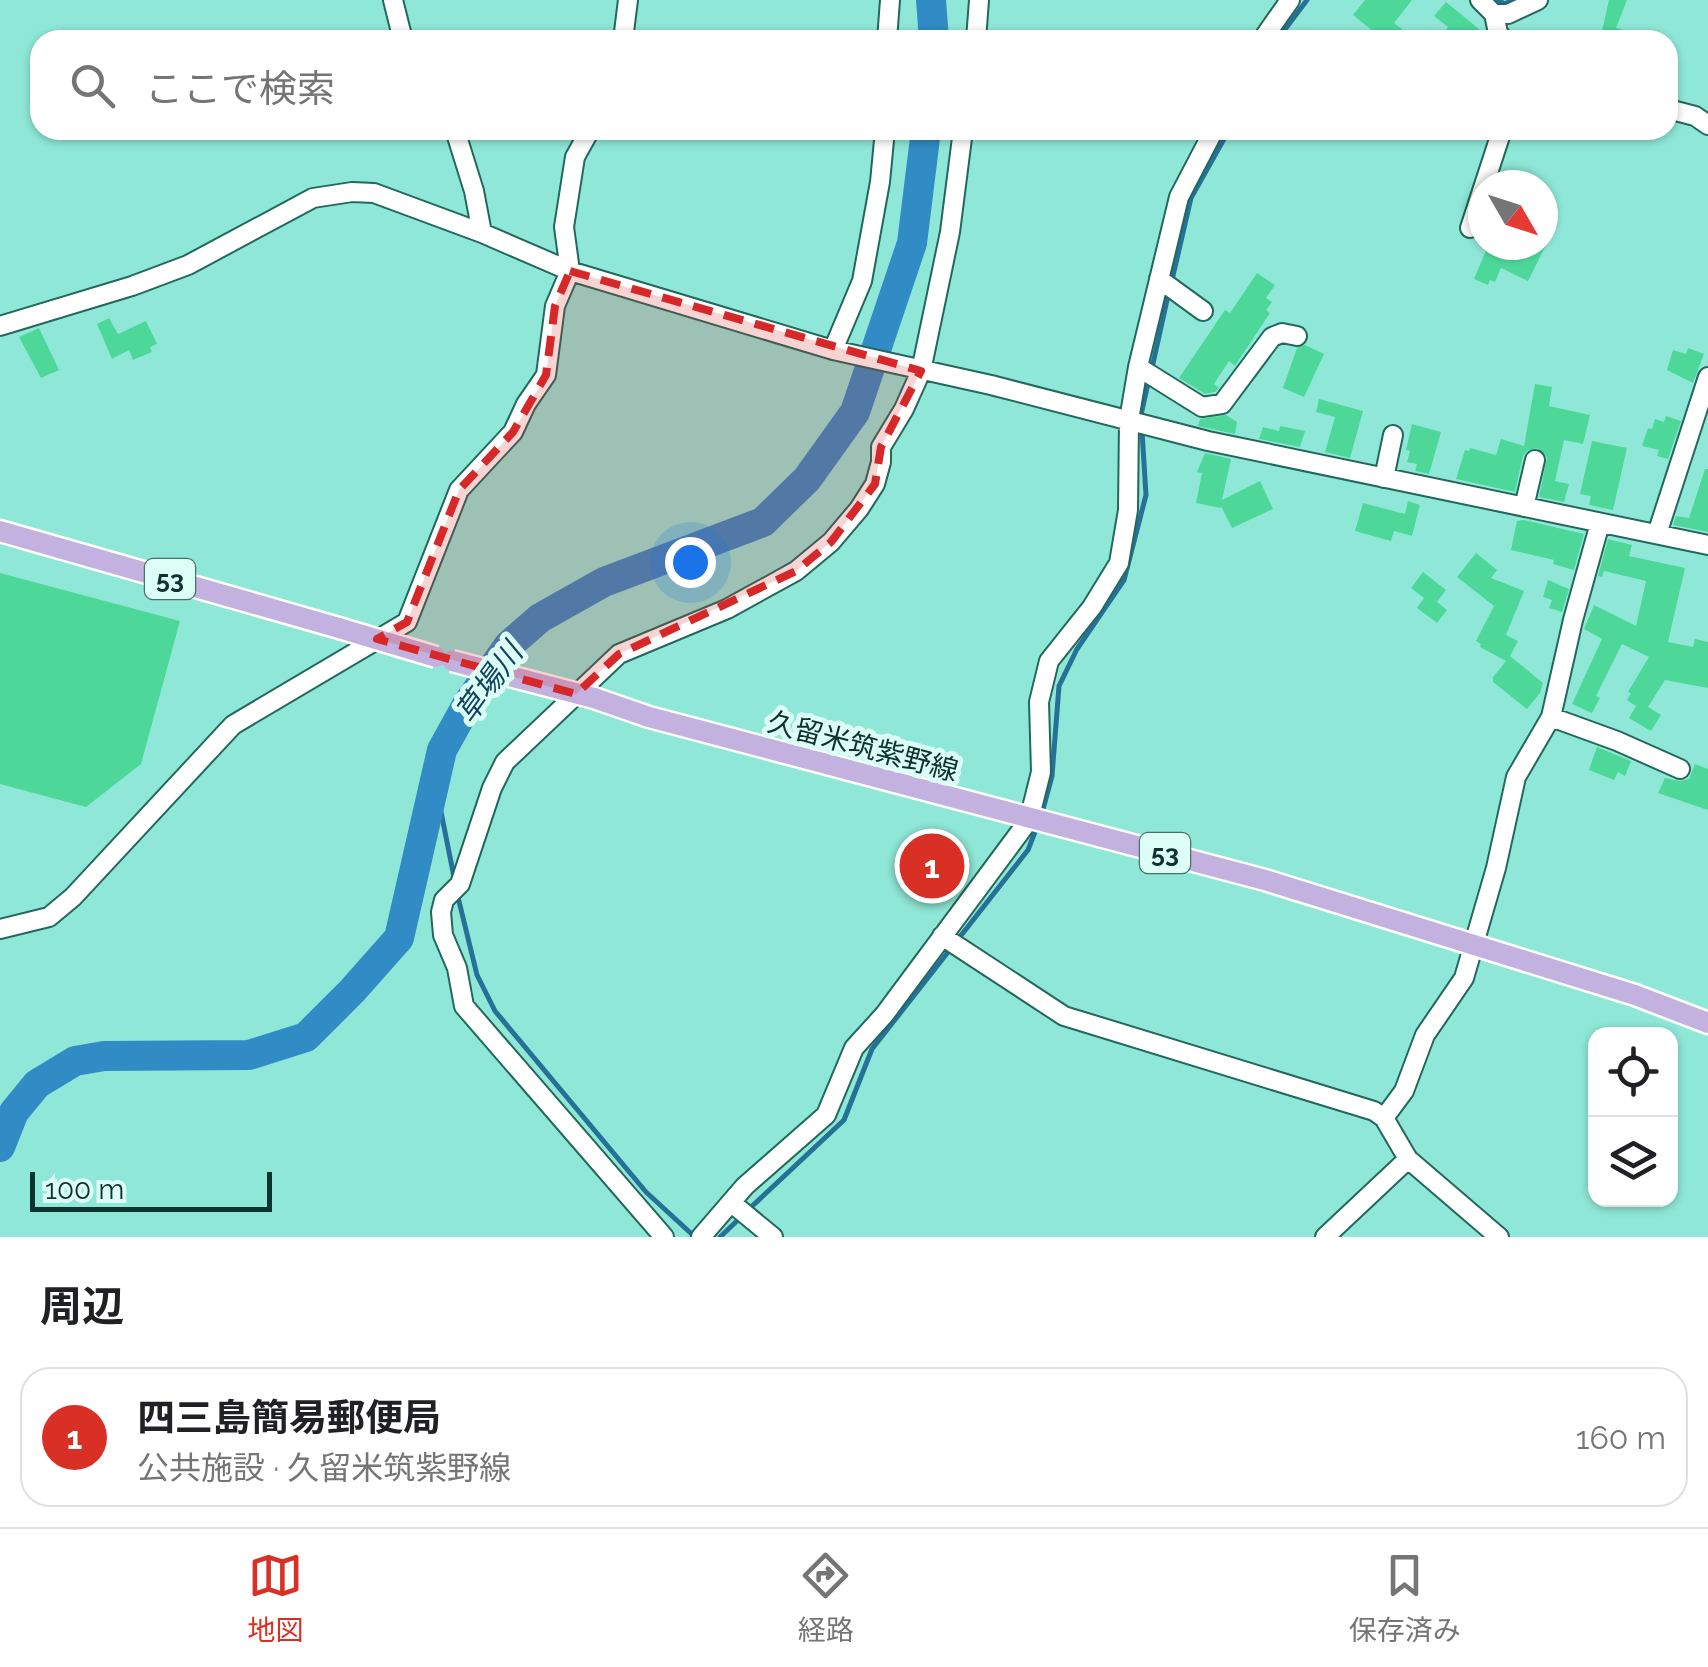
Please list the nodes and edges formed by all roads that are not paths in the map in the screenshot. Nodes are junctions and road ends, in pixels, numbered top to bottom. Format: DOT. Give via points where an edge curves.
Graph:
graph roads {
  1 [pos="393,0"];
  2 [pos="628,0"];
  3 [pos="890,0"];
  4 [pos="979,0"];
  5 [pos="1290,0"];
  6 [pos="1538,0"];
  7 [pos="1487,7"];
  8 [pos="400,30"];
  9 [pos="624,30"];
  10 [pos="888,30"];
  11 [pos="977,30"];
  12 [pos="1269,30"];
  13 [pos="1678,111"];
  14 [pos="1708,125"];
  15 [pos="457,140"];
  16 [pos="584,140"];
  17 [pos="884,140"];
  18 [pos="963,140"];
  19 [pos="1209,140"];
  20 [pos="1499,140"];
  21 [pos="1489,170"];
  22 [pos="482,232"];
  23 [pos="570,271"];
  24 [pos="1159,280"];
  25 [pos="1203,312"];
  26 [pos="0,326"];
  27 [pos="1297,336"];
  28 [pos="836,351"];
  29 [pos="1138,367"];
  30 [pos="917,370"];
  31 [pos="1708,377"];
  32 [pos="1129,420"];
  33 [pos="1393,435"];
  34 [pos="1535,460"];
  35 [pos="1384,478"];
  36 [pos="1524,507"];
  37 [pos="1600,523"];
  38 [pos="0,531"];
  39 [pos="1657,534"];
  40 [pos="1708,545"];
  41 [pos="1551,718"];
  42 [pos="1680,770"];
  43 [pos="1028,820"];
  44 [pos="0,929"];
  45 [pos="942,936"];
  46 [pos="1474,946"];
  47 [pos="1708,1023"];
  48 [pos="1384,1118"];
  49 [pos="1408,1159"];
  50 [pos="733,1204"];
  51 [pos="664,1237"];
  52 [pos="701,1237"];
  53 [pos="773,1237"];
  54 [pos="1325,1237"];
  55 [pos="1499,1237"];
  1 -- 8 [label="street"];
  2 -- 9 [label="street"];
  3 -- 10 [label="street"];
  4 -- 11 [label="street"];
  5 -- 12 [label="street"];
  6 -- 7 [label="street" via="1508,14"];
  13 -- 14 [label="street"];
  15 -- 22 [label="street"];
  16 -- 23 [label="street" via="575,157 564,227"];
  17 -- 28 [label="street" via="862,281"];
  18 -- 30 [label="street" via="950,232"];
  19 -- 24 [label="street" via="1179,197"];
  20 -- 21 [label="street"];
  22 -- 23 [label="street"];
  22 -- 26 [label="street" via="374,194 313,198 188,265"];
  23 -- 28 [label="street"];
  23 -- 44 [label="street" via="554,306 546,375 513,432 459,490 408,622 233,725 73,897 49,918"];
  24 -- 25 [label="street"];
  24 -- 29 [label="street"];
  27 -- 29 [label="street" via="1272,337 1214,408"];
  28 -- 30 [label="street"];
  29 -- 32 [label="street"];
  30 -- 32 [label="street"];
  30 -- 51 [label="street" via="904,409 880,447 875,484 830,542 752,597 619,654 587,683 504,762 460,884 444,900 443,936 458,968 464,1006"];
  31 -- 39 [label="street"];
  32 -- 35 [label="street"];
  32 -- 43 [label="street" via="1128,510 1119,563 1049,661 1040,702 1041,772"];
  33 -- 35 [label="street"];
  34 -- 36 [label="street"];
  35 -- 36 [label="street"];
  36 -- 37 [label="street"];
  37 -- 39 [label="street"];
  37 -- 41 [label="street"];
  38 -- 43 [label="main road, 久留米筑紫野線 / 53, bridge"];
  39 -- 40 [label="street"];
  41 -- 42 [label="street"];
  41 -- 46 [label="street" via="1516,777"];
  43 -- 45 [label="street"];
  43 -- 46 [label="main road, 久留米筑紫野線 / 53" via="1264,880"];
  45 -- 48 [label="street" via="1064,1016"];
  45 -- 50 [label="street" via="854,1048 826,1115"];
  46 -- 47 [label="main road, 久留米筑紫野線 / 53"];
  46 -- 48 [label="street" via="1464,978 1425,1036 1404,1092"];
  48 -- 49 [label="street"];
  49 -- 54 [label="street"];
  49 -- 55 [label="street"];
  50 -- 52 [label="street"];
  50 -- 53 [label="street"];
}
